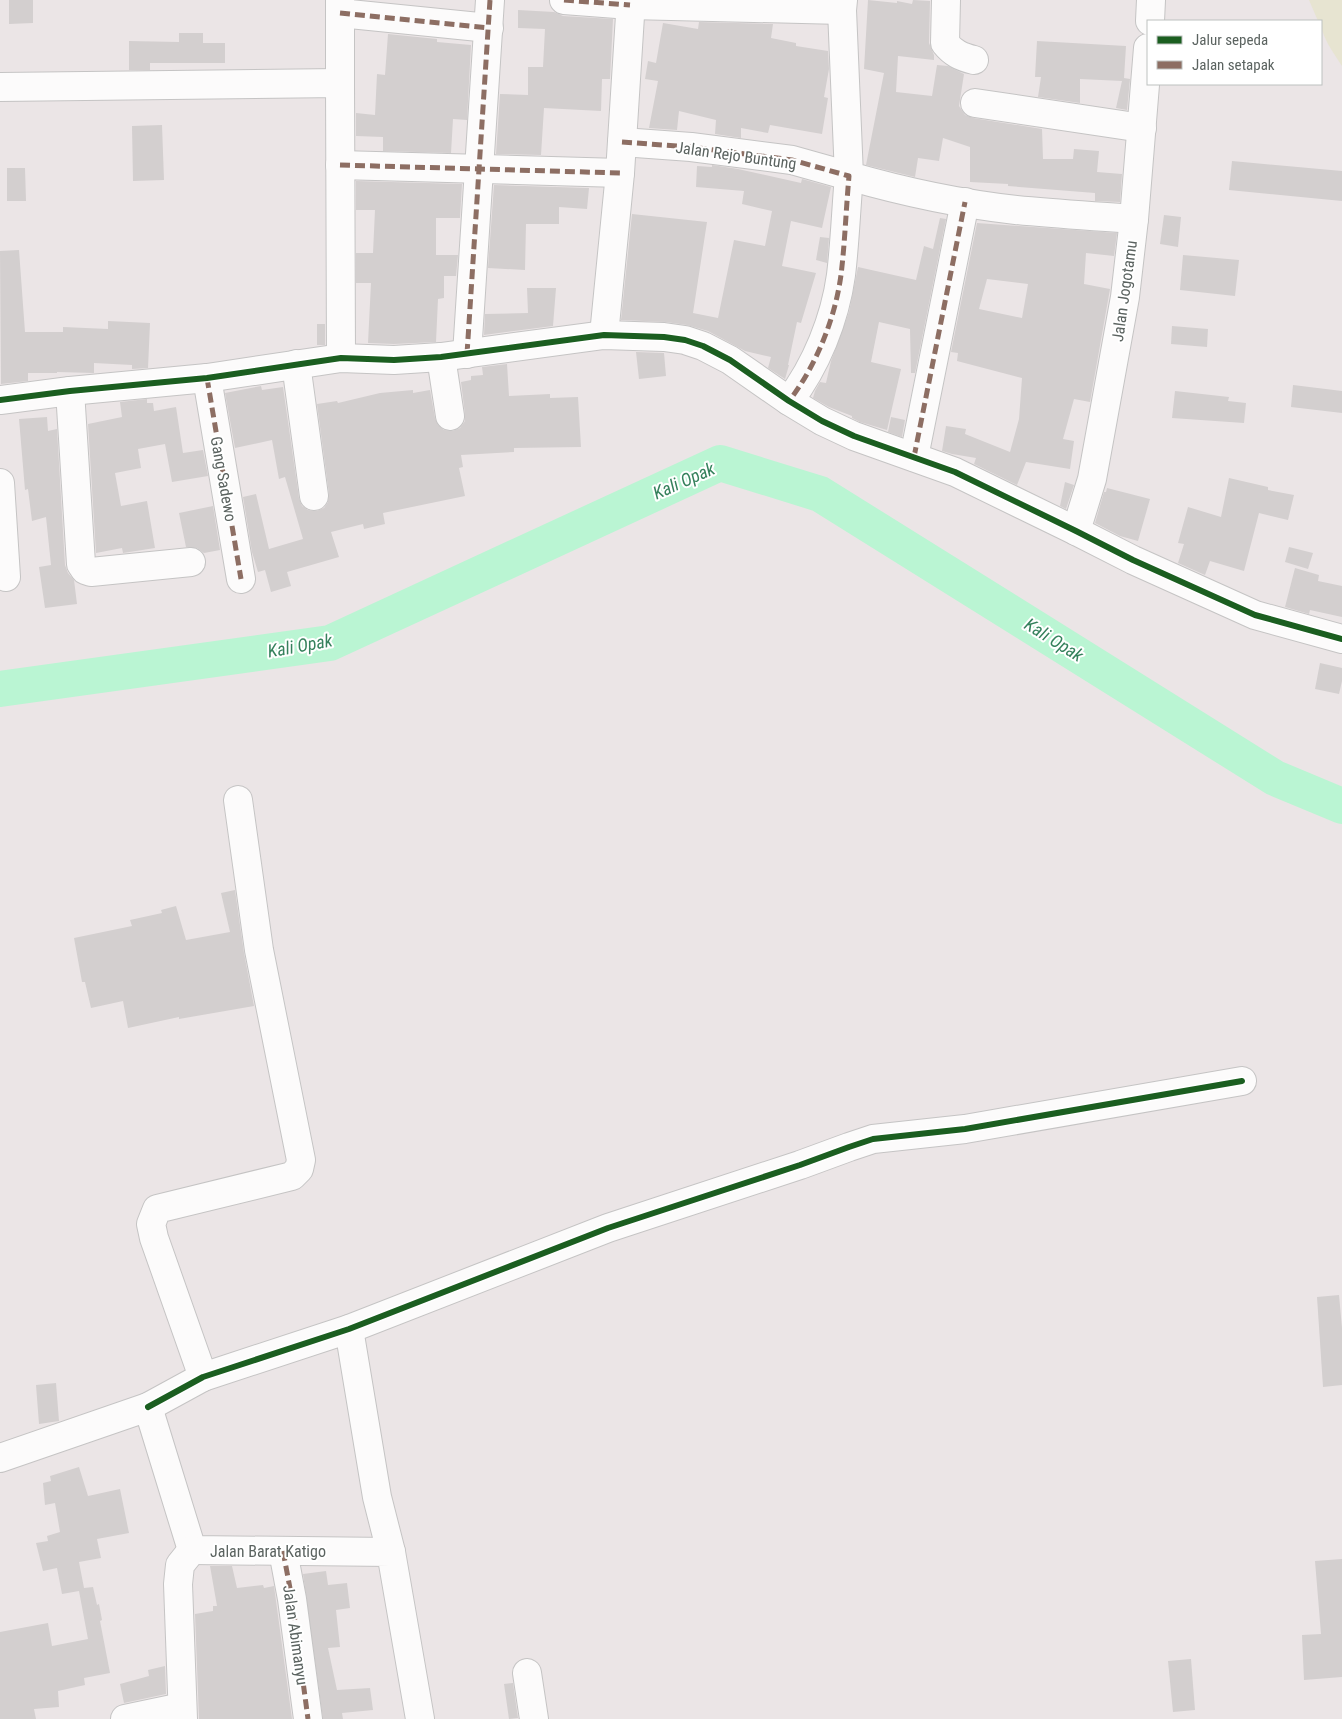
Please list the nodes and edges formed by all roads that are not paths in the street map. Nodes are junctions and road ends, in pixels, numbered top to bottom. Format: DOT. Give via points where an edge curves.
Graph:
graph roads {
  1 [pos="490,0"];
  2 [pos="564,0"];
  3 [pos="946,0"];
  4 [pos="1152,0"];
  5 [pos="631,2"];
  6 [pos="842,5"];
  7 [pos="340,6"];
  8 [pos="1150,20"];
  9 [pos="489,28"];
  10 [pos="974,60"];
  11 [pos="1147,61"];
  12 [pos="340,83"];
  13 [pos="0,87"];
  14 [pos="976,103"];
  15 [pos="1142,128"];
  16 [pos="622,142"];
  17 [pos="340,165"];
  18 [pos="480,168"];
  19 [pos="620,173"];
  20 [pos="849,176"];
  21 [pos="965,202"];
  22 [pos="1134,219"];
  23 [pos="604,335"];
  24 [pos="454,356"];
  25 [pos="341,358"];
  26 [pos="296,364"];
  27 [pos="207,378"];
  28 [pos="70,391"];
  29 [pos="0,400"];
  30 [pos="789,401"];
  31 [pos="450,416"];
  32 [pos="914,457"];
  33 [pos="0,483"];
  34 [pos="314,496"];
  35 [pos="1076,531"];
  36 [pos="191,562"];
  37 [pos="6,577"];
  38 [pos="241,580"];
  39 [pos="1342,639"];
  40 [pos="238,800"];
  41 [pos="1242,1081"];
  42 [pos="349,1329"];
  43 [pos="203,1377"];
  44 [pos="148,1407"];
  45 [pos="0,1458"];
  46 [pos="192,1550"];
  47 [pos="283,1550"];
  48 [pos="391,1552"];
  49 [pos="527,1673"];
  50 [pos="182,1713"];
  51 [pos="125,1719"];
  52 [pos="308,1719"];
  53 [pos="420,1719"];
  54 [pos="534,1719"];
  1 -- 9 [label="street"];
  2 -- 5 [label="street"];
  3 -- 10 [label="street" via="945,43 964,58"];
  4 -- 8 [label="street"];
  5 -- 6 [label="street"];
  5 -- 16 [label="street"];
  6 -- 20 [label="street"];
  7 -- 9 [label="street"];
  7 -- 12 [label="street"];
  9 -- 18 [label="street"];
  11 -- 15 [label="street, Jalan Jogotamu"];
  12 -- 13 [label="street"];
  12 -- 17 [label="street"];
  14 -- 15 [label="street"];
  15 -- 22 [label="street, Jalan Jogotamu"];
  16 -- 19 [label="street"];
  16 -- 20 [label="street, Jalan Rejo Buntung" via="792,160"];
  17 -- 18 [label="street"];
  17 -- 25 [label="street"];
  18 -- 19 [label="street"];
  18 -- 24 [label="street"];
  19 -- 23 [label="street"];
  20 -- 21 [label="street, Jalan Rejo Buntung"];
  20 -- 30 [label="street" via="836,299 812,364"];
  21 -- 22 [label="street, Jalan Rejo Buntung" via="1016,210"];
  21 -- 32 [label="street"];
  22 -- 35 [label="street, Jalan Jogotamu" via="1125,297 1104,421 1092,479"];
  23 -- 24 [label="street"];
  23 -- 30 [label="street" via="664,337 703,346 754,375"];
  24 -- 25 [label="street" via="394,360"];
  24 -- 31 [label="street"];
  25 -- 26 [label="street"];
  26 -- 27 [label="street"];
  26 -- 34 [label="street"];
  27 -- 28 [label="street"];
  27 -- 38 [label="street, Gang Sadewo"];
  28 -- 29 [label="street"];
  28 -- 36 [label="street" via="81,564 91,572"];
  30 -- 32 [label="street" via="854,436"];
  32 -- 35 [label="street" via="955,472"];
  33 -- 37 [label="street"];
  35 -- 39 [label="street" via="1255,615"];
  40 -- 43 [label="street" via="259,950 301,1160 292,1176 156,1208 151,1224 154,1238"];
  41 -- 42 [label="street" via="965,1129 874,1140 608,1228"];
  42 -- 43 [label="street"];
  42 -- 48 [label="street" via="377,1497"];
  43 -- 44 [label="street"];
  44 -- 45 [label="street"];
  44 -- 46 [label="street, Jalan Barat Katigo"];
  46 -- 47 [label="street, Jalan Barat Katigo"];
  46 -- 50 [label="street" via="180,1565 178,1584"];
  47 -- 48 [label="street, Jalan Barat Katigo"];
  47 -- 52 [label="street, Jalan Abimanyu"];
  48 -- 53 [label="street"];
  49 -- 54 [label="street"];
  50 -- 51 [label="street"];
}
